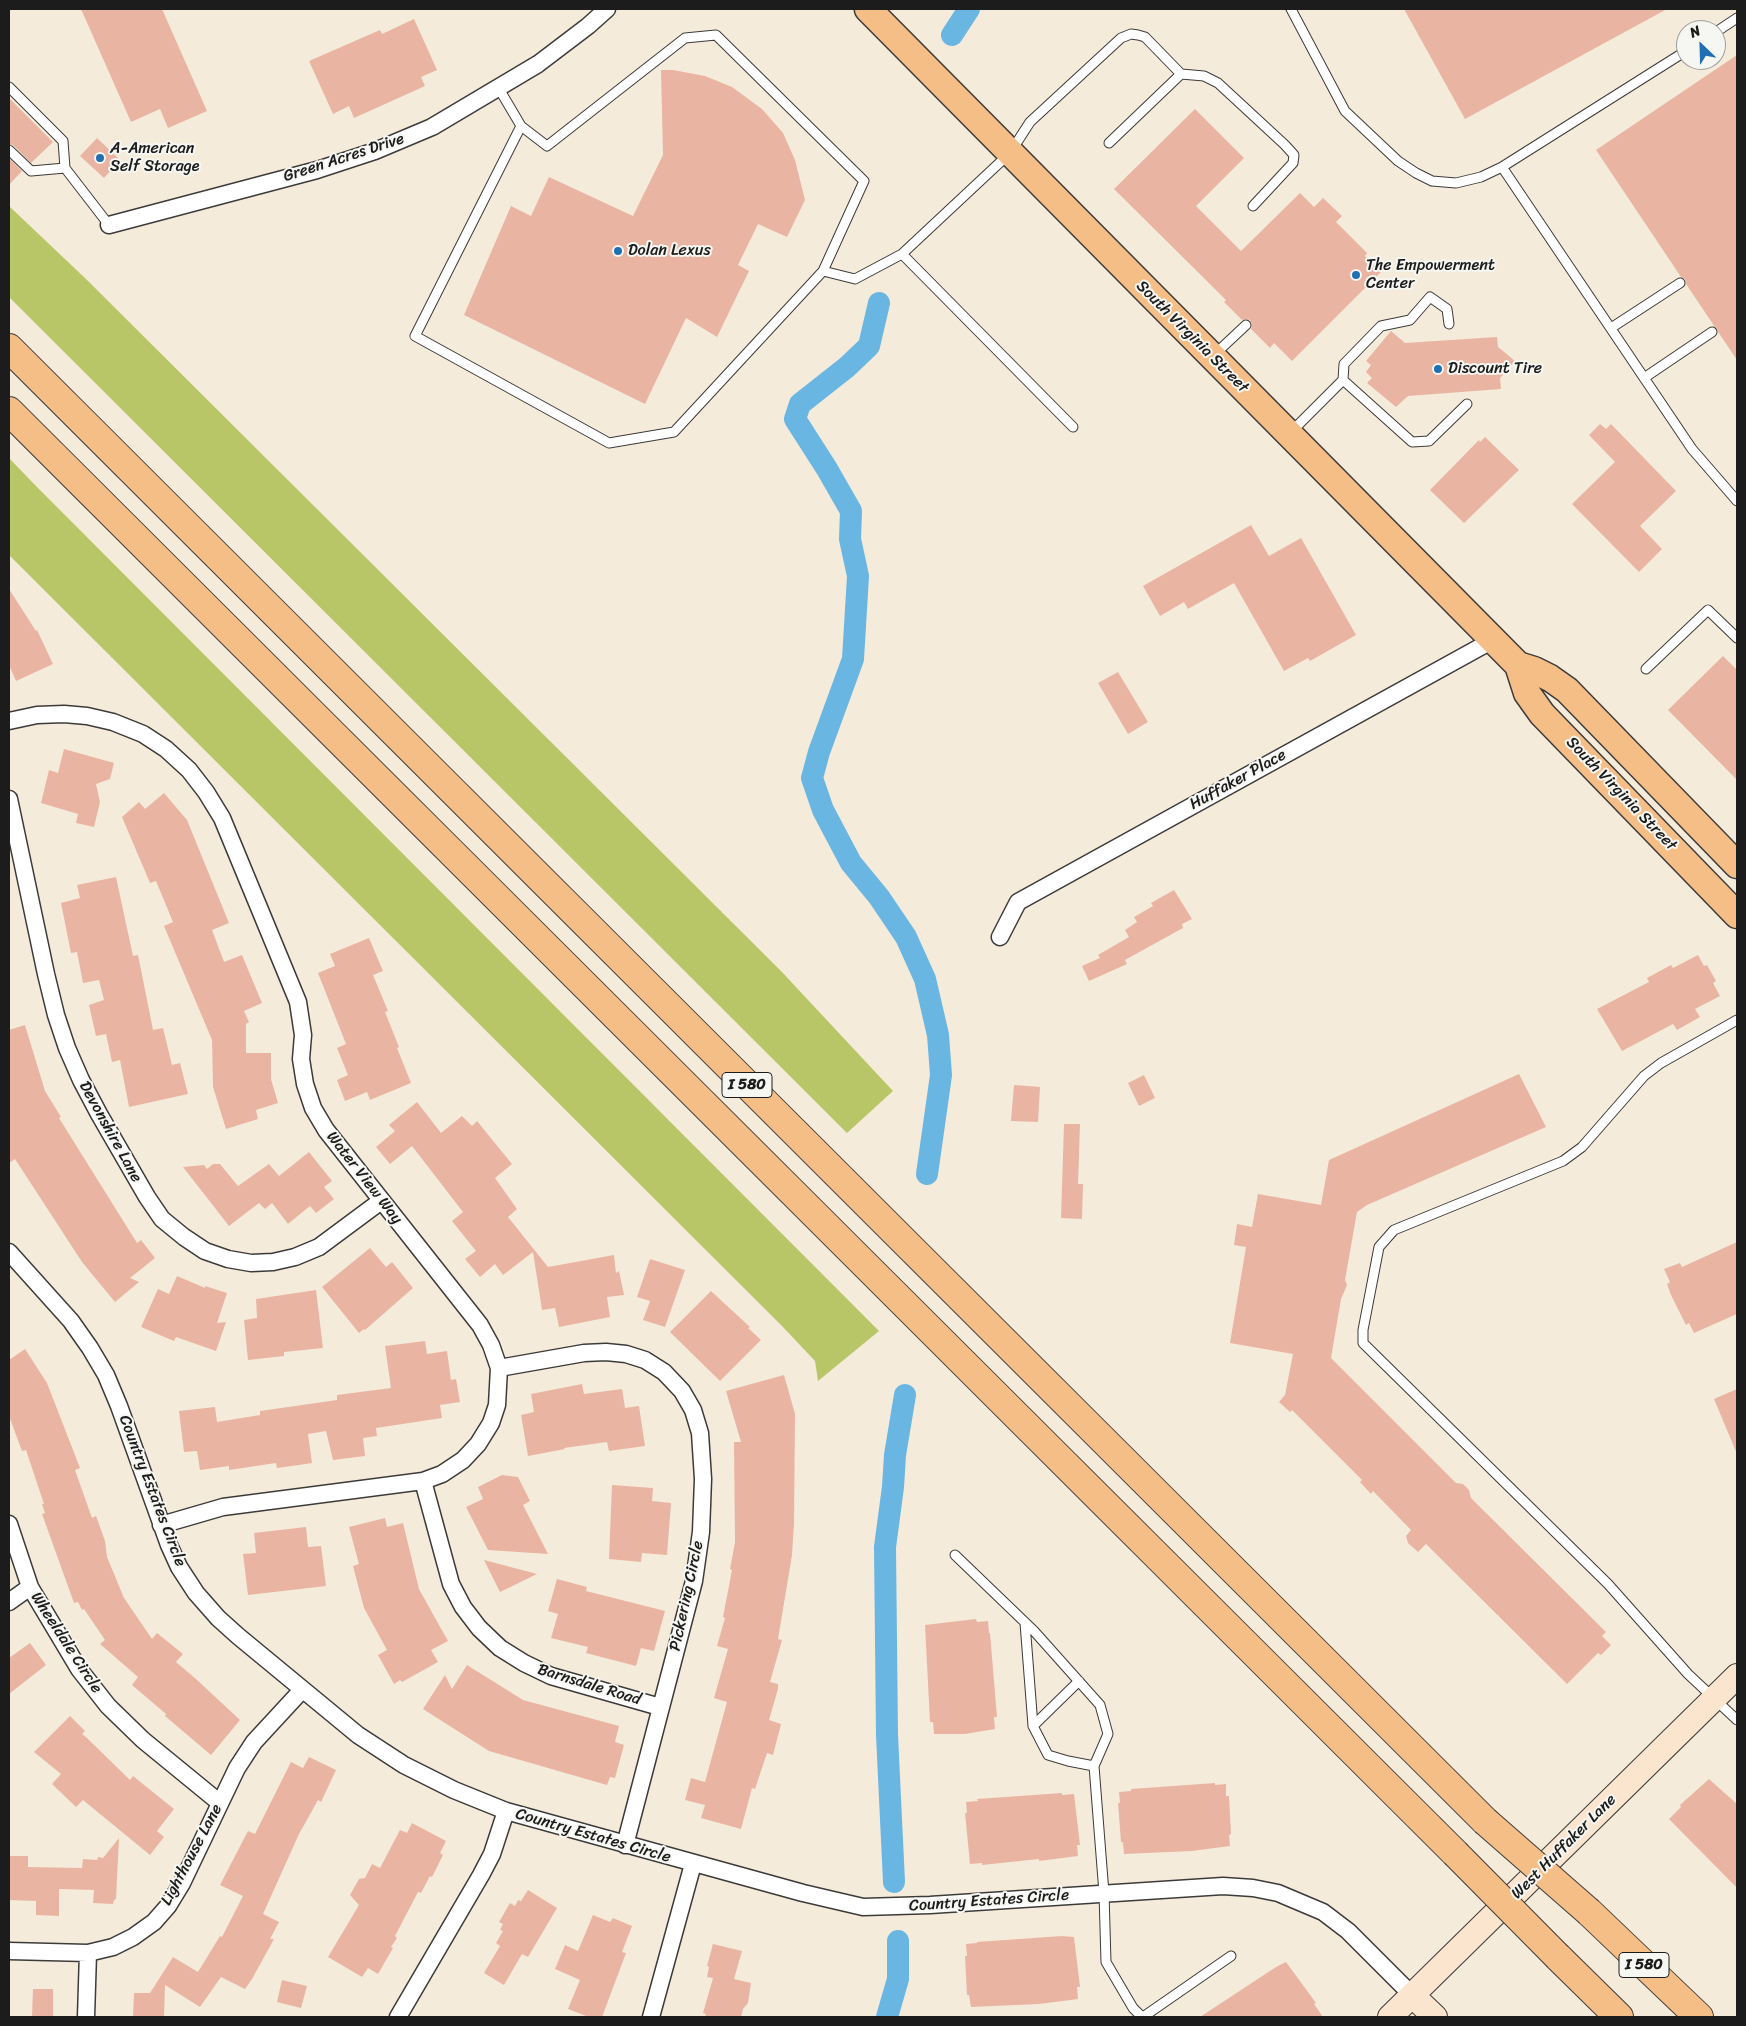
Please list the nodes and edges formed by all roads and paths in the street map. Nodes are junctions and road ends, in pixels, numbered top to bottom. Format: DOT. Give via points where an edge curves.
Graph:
graph roads {
  1 [pos="606,9"];
  2 [pos="868,9"];
  3 [pos="1291,9"];
  4 [pos="1737,18"];
  5 [pos="1726,25"];
  6 [pos="1676,57"];
  7 [pos="1181,74"];
  8 [pos="9,87"];
  9 [pos="498,87"];
  10 [pos="520,126"];
  11 [pos="1109,143"];
  12 [pos="9,150"];
  13 [pos="1010,153"];
  14 [pos="66,168"];
  15 [pos="1502,168"];
  16 [pos="1253,206"];
  17 [pos="109,224"];
  18 [pos="902,254"];
  19 [pos="823,271"];
  20 [pos="1680,283"];
  21 [pos="1449,324"];
  22 [pos="1246,325"];
  23 [pos="1611,328"];
  24 [pos="1712,332"];
  25 [pos="9,348"];
  26 [pos="1212,357"];
  27 [pos="1644,378"];
  28 [pos="1344,380"];
  29 [pos="1467,404"];
  30 [pos="9,411"];
  31 [pos="1073,427"];
  32 [pos="1289,434"];
  33 [pos="1737,501"];
  34 [pos="1737,638"];
  35 [pos="1493,640"];
  36 [pos="1518,665"];
  37 [pos="1646,669"];
  38 [pos="9,721"];
  39 [pos="9,799"];
  40 [pos="1737,866"];
  41 [pos="1737,915"];
  42 [pos="1000,938"];
  43 [pos="1737,1020"];
  44 [pos="381,1201"];
  45 [pos="9,1252"];
  46 [pos="499,1368"];
  47 [pos="423,1481"];
  48 [pos="9,1524"];
  49 [pos="161,1525"];
  50 [pos="955,1555"];
  51 [pos="30,1587"];
  52 [pos="9,1602"];
  53 [pos="1025,1623"];
  54 [pos="1737,1676"];
  55 [pos="1079,1681"];
  56 [pos="302,1690"];
  57 [pos="1715,1698"];
  58 [pos="660,1706"];
  59 [pos="1737,1720"];
  60 [pos="1033,1726"];
  61 [pos="1094,1766"];
  62 [pos="220,1803"];
  63 [pos="506,1811"];
  64 [pos="625,1845"];
  65 [pos="693,1864"];
  66 [pos="1104,1893"];
  67 [pos="9,1952"];
  68 [pos="88,1954"];
  69 [pos="1231,1956"];
  70 [pos="1413,1996"];
  71 [pos="86,2017"];
  72 [pos="398,2017"];
  73 [pos="651,2017"];
  74 [pos="1142,2017"];
  75 [pos="1390,2017"];
  76 [pos="1435,2017"];
  77 [pos="1619,2017"];
  78 [pos="1699,2017"];
  1 -- 9 [label="street, Green Acres Drive" via="538,64"];
  2 -- 13 [label="main road, South Virginia Street"];
  3 -- 15 [label="lane" via="1346,111 1398,161 1432,181 1456,183"];
  4 -- 5 [label="lane"];
  6 -- 15 [label="lane"];
  7 -- 11 [label="lane"];
  7 -- 13 [label="lane" via="1145,37 1126,35 1030,122"];
  7 -- 16 [label="lane" via="1204,76 1218,83 1294,155 1293,163"];
  8 -- 14 [label="lane" via="63,141"];
  9 -- 10 [label="lane"];
  9 -- 17 [label="street, Green Acres Drive" via="432,126 375,151 317,170"];
  10 -- 19 [label="lane" via="547,146 684,38 716,35 864,181"];
  10 -- 19 [label="lane" via="415,336 609,443 674,432"];
  12 -- 14 [label="lane" via="30,172"];
  13 -- 18 [label="lane"];
  13 -- 26 [label="main road, South Virginia Street"];
  14 -- 17 [label="lane"];
  15 -- 23 [label="lane"];
  18 -- 19 [label="lane" via="855,279"];
  18 -- 31 [label="lane"];
  20 -- 23 [label="lane"];
  21 -- 28 [label="lane" via="1447,309 1430,297 1410,320 1381,326 1344,364"];
  22 -- 26 [label="lane"];
  23 -- 27 [label="lane"];
  24 -- 27 [label="lane"];
  25 -- 78 [label="highway, I 580, bridge" via="1485,1821 1589,1912"];
  26 -- 32 [label="main road, South Virginia Street"];
  27 -- 33 [label="lane" via="1692,449"];
  28 -- 29 [label="lane" via="1412,442 1429,442"];
  28 -- 32 [label="lane"];
  30 -- 77 [label="highway, I 580, bridge"];
  32 -- 35 [label="main road, South Virginia Street"];
  34 -- 37 [label="lane" via="1708,610"];
  35 -- 36 [label="main road, South Virginia Street"];
  35 -- 42 [label="street, Huffaker Place" via="1018,902"];
  36 -- 40 [label="main road, South Virginia Street" via="1550,678 1566,690"];
  36 -- 41 [label="main road, South Virginia Street" via="1528,693 1542,714"];
  38 -- 44 [label="street, Water View Way" via="64,714 113,722 143,734 166,749 200,784 222,818 298,1002 303,1035 301,1059 313,1108"];
  39 -- 44 [label="street, Devonshire Lane" via="46,974 68,1048 99,1114 162,1219 204,1251 250,1263 273,1262 296,1257 319,1246"];
  43 -- 57 [label="lane" via="1644,1076 1582,1147 1563,1161 1394,1230 1379,1247 1363,1330 1363,1343 1608,1584 1688,1674"];
  44 -- 46 [label="street, Water View Way" via="480,1325"];
  45 -- 49 [label="street, Country Estates Circle" via="71,1321 106,1375"];
  46 -- 47 [label="street, Water View Way" via="497,1406 478,1444 463,1460 442,1474"];
  46 -- 58 [label="street, Pickering Circle" via="584,1353 626,1354 645,1360 664,1372 682,1391 693,1410 700,1433 701,1532 694,1581"];
  47 -- 49 [label="street, Water View Way" via="223,1507"];
  47 -- 58 [label="street, Barnsdale Road" via="451,1584 479,1628 500,1648 550,1676"];
  48 -- 51 [label="street, Wheeldale Circle"];
  49 -- 56 [label="street, Country Estates Circle" via="179,1567 196,1593 218,1618"];
  50 -- 53 [label="lane"];
  51 -- 52 [label="street"];
  51 -- 62 [label="street, Wheeldale Circle" via="79,1669 108,1706 143,1740"];
  53 -- 55 [label="lane"];
  53 -- 60 [label="lane"];
  54 -- 57 [label="street, West Huffaker Lane"];
  55 -- 60 [label="lane"];
  55 -- 61 [label="lane" via="1100,1705 1108,1734"];
  56 -- 62 [label="street, Lighthouse Lane" via="254,1742"];
  56 -- 63 [label="street, Country Estates Circle" via="358,1735 404,1765"];
  57 -- 59 [label="lane"];
  57 -- 70 [label="street, West Huffaker Lane"];
  58 -- 64 [label="street, Pickering Circle"];
  60 -- 61 [label="lane" via="1048,1755"];
  61 -- 66 [label="lane"];
  62 -- 68 [label="street, Lighthouse Lane" via="168,1906 154,1922 133,1937"];
  63 -- 64 [label="street, Country Estates Circle"];
  63 -- 72 [label="street" via="481,1875"];
  64 -- 65 [label="street, Country Estates Circle"];
  65 -- 66 [label="street, Country Estates Circle" via="863,1907"];
  65 -- 73 [label="street"];
  66 -- 70 [label="street, Country Estates Circle" via="1224,1886 1278,1893 1302,1902 1348,1931"];
  66 -- 74 [label="lane" via="1106,1962 1133,2008"];
  67 -- 68 [label="street, Lighthouse Lane"];
  68 -- 71 [label="street"];
  69 -- 74 [label="lane"];
  70 -- 75 [label="street, West Huffaker Lane"];
  70 -- 76 [label="street"];
}
